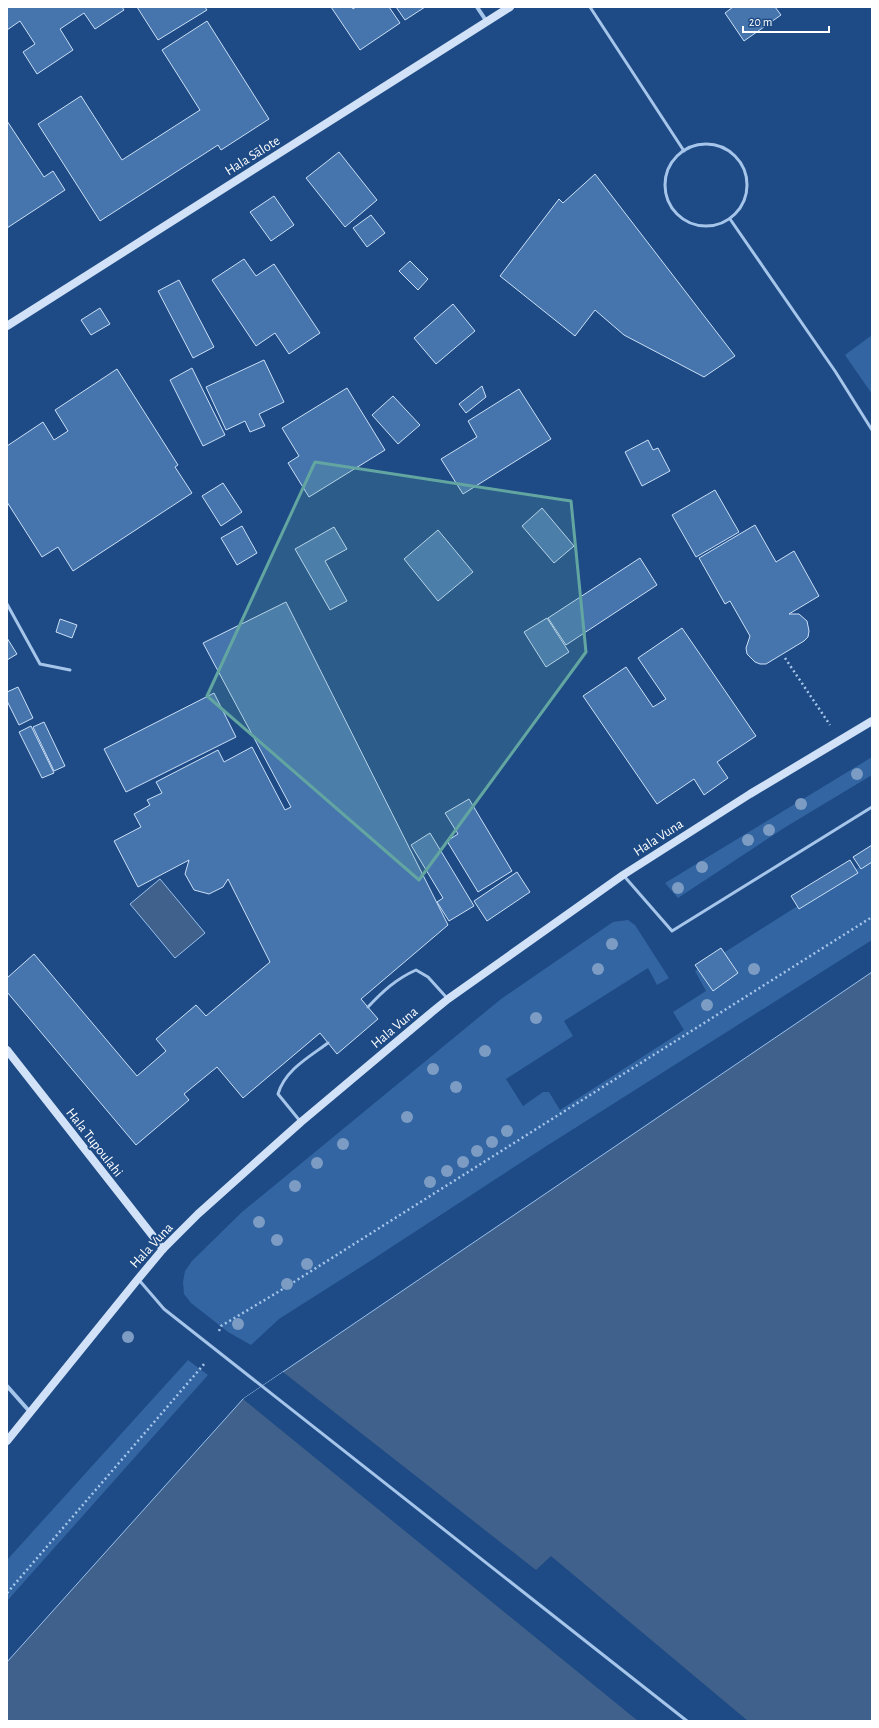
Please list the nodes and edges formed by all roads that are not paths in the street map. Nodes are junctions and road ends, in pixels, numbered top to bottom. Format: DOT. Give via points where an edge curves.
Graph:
graph roads {
  1 [pos="477,7"];
  2 [pos="510,7"];
  3 [pos="590,7"];
  4 [pos="487,22"];
  5 [pos="684,151"];
  6 [pos="730,219"];
  7 [pos="7,326"];
  8 [pos="872,430"];
  9 [pos="7,604"];
  10 [pos="70,670"];
  11 [pos="872,721"];
  12 [pos="872,808"];
  13 [pos="623,875"];
  14 [pos="448,999"];
  15 [pos="368,1007"];
  16 [pos="328,1043"];
  17 [pos="7,1050"];
  18 [pos="301,1122"];
  19 [pos="163,1249"];
  20 [pos="138,1279"];
  21 [pos="7,1386"];
  22 [pos="30,1412"];
  23 [pos="7,1441"];
  24 [pos="687,1721"];
  1 -- 4 [label="street"];
  2 -- 4 [label="main road, Hala Sālote"];
  3 -- 5 [label="lane"];
  4 -- 7 [label="main road, Hala Sālote"];
  5 -- 6 [label="lane" via="704,143 718,145 730,151 740,161 746,175 747,189 744,202"];
  5 -- 6 [label="lane" via="672,161 666,175 665,191 670,205 680,217 693,224 716,225"];
  6 -- 8 [label="lane"];
  9 -- 10 [label="lane" via="40,664"];
  11 -- 13 [label="main road, Hala Vuna" via="750,794"];
  12 -- 13 [label="lane" via="672,931"];
  13 -- 14 [label="main road, Hala Vuna"];
  14 -- 15 [label="lane" via="428,977 416,970 400,978"];
  14 -- 18 [label="main road, Hala Vuna"];
  16 -- 18 [label="lane" via="292,1070 280,1085 278,1094"];
  17 -- 19 [label="main road, Hala Tupoulahi"];
  18 -- 19 [label="main road, Hala Vuna" via="198,1214"];
  19 -- 20 [label="main road, Hala Vuna"];
  20 -- 22 [label="main road, Hala Vuna"];
  20 -- 24 [label="lane" via="164,1309 212,1348"];
  21 -- 22 [label="street"];
  22 -- 23 [label="main road, Hala Vuna"];
}
